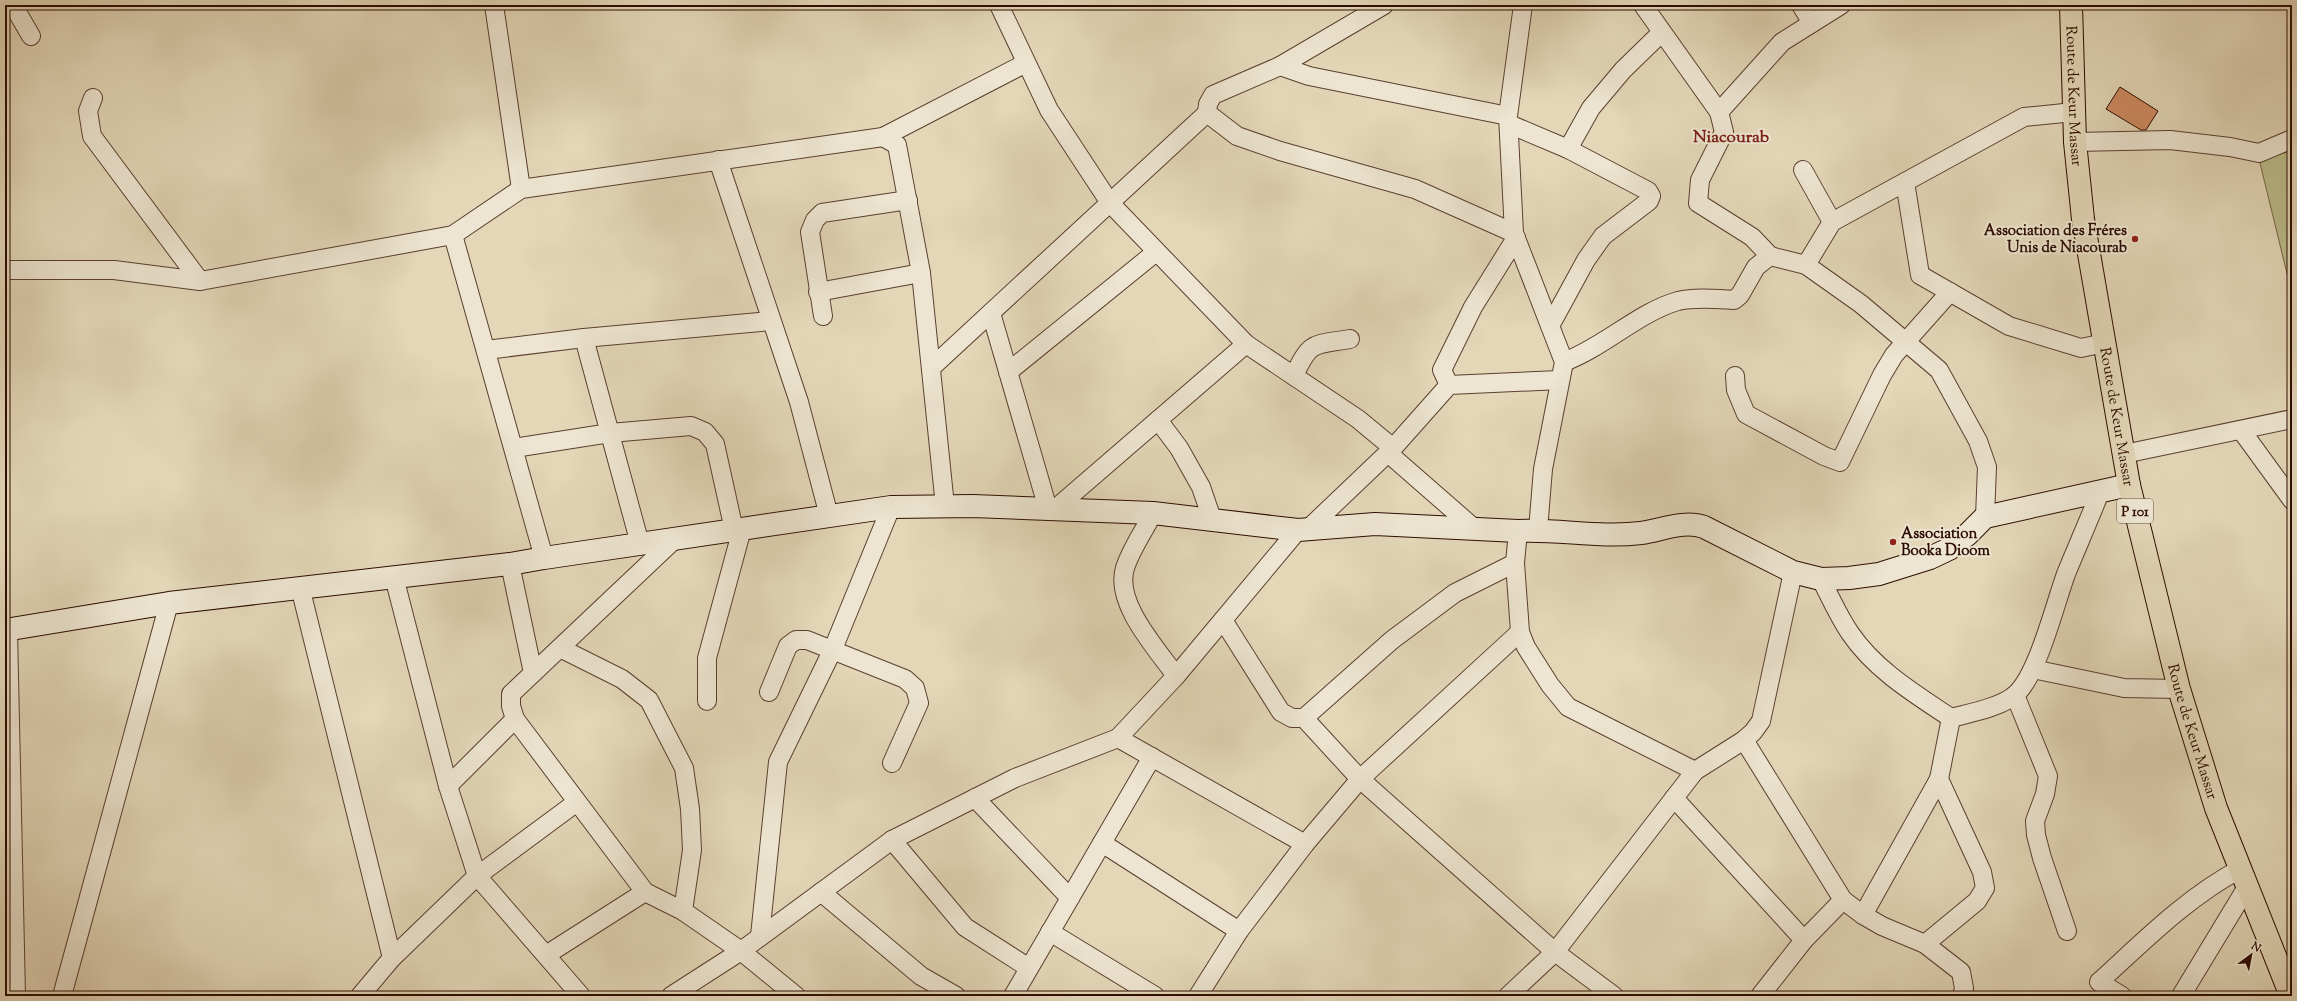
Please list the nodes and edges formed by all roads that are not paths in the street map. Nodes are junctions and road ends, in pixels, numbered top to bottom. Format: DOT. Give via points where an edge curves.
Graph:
graph roads {
  1 [pos="13,5"];
  2 [pos="494,5"];
  3 [pos="999,5"];
  4 [pos="1384,5"];
  5 [pos="1523,5"];
  6 [pos="1643,5"];
  7 [pos="1801,5"];
  8 [pos="1841,5"];
  9 [pos="2071,5"];
  10 [pos="1812,23"];
  11 [pos="1661,33"];
  12 [pos="30,36"];
  13 [pos="1026,63"];
  14 [pos="1280,66"];
  15 [pos="93,98"];
  16 [pos="1719,112"];
  17 [pos="2074,112"];
  18 [pos="1207,113"];
  19 [pos="1508,120"];
  20 [pos="883,137"];
  21 [pos="2292,139"];
  22 [pos="2075,142"];
  23 [pos="1568,149"];
  24 [pos="718,160"];
  25 [pos="1803,170"];
  26 [pos="1905,182"];
  27 [pos="521,189"];
  28 [pos="908,200"];
  29 [pos="1110,203"];
  30 [pos="1832,222"];
  31 [pos="453,235"];
  32 [pos="1515,236"];
  33 [pos="1156,252"];
  34 [pos="1770,256"];
  35 [pos="1806,265"];
  36 [pos="5,270"];
  37 [pos="922,274"];
  38 [pos="200,281"];
  39 [pos="818,292"];
  40 [pos="1950,292"];
  41 [pos="991,313"];
  42 [pos="823,316"];
  43 [pos="771,321"];
  44 [pos="1550,326"];
  45 [pos="584,338"];
  46 [pos="1350,339"];
  47 [pos="1906,340"];
  48 [pos="2104,343"];
  49 [pos="1246,344"];
  50 [pos="486,350"];
  51 [pos="1564,362"];
  52 [pos="931,368"];
  53 [pos="1008,372"];
  54 [pos="1294,376"];
  55 [pos="1735,376"];
  56 [pos="1560,380"];
  57 [pos="1449,385"];
  58 [pos="2292,419"];
  59 [pos="1158,420"];
  60 [pos="2241,430"];
  61 [pos="610,433"];
  62 [pos="514,448"];
  63 [pos="1390,451"];
  64 [pos="2124,454"];
  65 [pos="2129,485"];
  66 [pos="2100,492"];
  67 [pos="2292,500"];
  68 [pos="945,506"];
  69 [pos="891,507"];
  70 [pos="1051,509"];
  71 [pos="1153,513"];
  72 [pos="829,516"];
  73 [pos="1985,517"];
  74 [pos="1212,520"];
  75 [pos="738,529"];
  76 [pos="1475,529"];
  77 [pos="1303,530"];
  78 [pos="1528,531"];
  79 [pos="676,538"];
  80 [pos="640,544"];
  81 [pos="544,558"];
  82 [pos="1515,563"];
  83 [pos="510,564"];
  84 [pos="1793,572"];
  85 [pos="394,577"];
  86 [pos="1821,579"];
  87 [pos="300,587"];
  88 [pos="169,603"];
  89 [pos="1223,620"];
  90 [pos="6,629"];
  91 [pos="1520,632"];
  92 [pos="560,648"];
  93 [pos="834,649"];
  94 [pos="2033,669"];
  95 [pos="533,673"];
  96 [pos="1176,676"];
  97 [pos="2179,689"];
  98 [pos="769,692"];
  99 [pos="2014,695"];
  100 [pos="707,701"];
  101 [pos="1304,718"];
  102 [pos="1951,718"];
  103 [pos="515,719"];
  104 [pos="1118,738"];
  105 [pos="1744,740"];
  106 [pos="1152,757"];
  107 [pos="892,763"];
  108 [pos="1695,771"];
  109 [pos="1360,779"];
  110 [pos="1939,779"];
  111 [pos="448,786"];
  112 [pos="975,798"];
  113 [pos="1674,798"];
  114 [pos="577,802"];
  115 [pos="892,840"];
  116 [pos="1102,843"];
  117 [pos="1305,844"];
  118 [pos="477,876"];
  119 [pos="2244,878"];
  120 [pos="646,892"];
  121 [pos="821,892"];
  122 [pos="1070,898"];
  123 [pos="1843,900"];
  124 [pos="683,912"];
  125 [pos="1863,915"];
  126 [pos="2067,930"];
  127 [pos="1239,931"];
  128 [pos="1050,932"];
  129 [pos="760,936"];
  130 [pos="1804,940"];
  131 [pos="1925,944"];
  132 [pos="741,951"];
  133 [pos="1555,952"];
  134 [pos="546,956"];
  135 [pos="392,958"];
  136 [pos="1029,968"];
  137 [pos="16,996"];
  138 [pos="62,996"];
  139 [pos="360,996"];
  140 [pos="581,996"];
  141 [pos="671,996"];
  142 [pos="796,996"];
  143 [pos="956,996"];
  144 [pos="1013,996"];
  145 [pos="1155,996"];
  146 [pos="1198,996"];
  147 [pos="1508,996"];
  148 [pos="1614,996"];
  149 [pos="1760,996"];
  150 [pos="1962,996"];
  151 [pos="2122,996"];
  152 [pos="2181,996"];
  153 [pos="2292,996"];
  1 -- 12 [label="street"];
  2 -- 27 [label="street"];
  3 -- 13 [label="street"];
  4 -- 14 [label="street"];
  5 -- 19 [label="street"];
  6 -- 11 [label="street"];
  7 -- 10 [label="street"];
  8 -- 10 [label="street"];
  9 -- 17 [label="main road, Route de Keur Massar / P 101"];
  10 -- 16 [label="street" via="1782,42"];
  11 -- 16 [label="street"];
  11 -- 23 [label="street" via="1623,70 1591,108"];
  13 -- 20 [label="street"];
  13 -- 29 [label="street" via="1049,110"];
  14 -- 18 [label="street" via="1213,95"];
  14 -- 19 [label="street" via="1308,76"];
  15 -- 38 [label="street" via="88,112 92,136"];
  16 -- 34 [label="street" via="1724,132 1700,180 1698,203 1752,238"];
  17 -- 22 [label="main road, Route de Keur Massar / P 101"];
  17 -- 26 [label="street" via="2024,117"];
  18 -- 29 [label="street"];
  18 -- 32 [label="street" via="1237,136 1280,151 1415,189"];
  19 -- 23 [label="street"];
  19 -- 32 [label="street"];
  20 -- 24 [label="street"];
  20 -- 28 [label="street" via="897,145"];
  21 -- 22 [label="street" via="2259,153 2170,140"];
  22 -- 48 [label="main road, Route de Keur Massar / P 101" via="2083,219"];
  23 -- 44 [label="street" via="1648,191 1651,196 1649,201 1603,236 1586,260"];
  24 -- 27 [label="street"];
  24 -- 43 [label="street"];
  25 -- 30 [label="street"];
  26 -- 30 [label="street"];
  26 -- 40 [label="street" via="1920,275"];
  27 -- 31 [label="street"];
  28 -- 37 [label="street"];
  28 -- 39 [label="street" via="822,213 815,220 810,232"];
  29 -- 33 [label="street"];
  29 -- 41 [label="street"];
  30 -- 35 [label="street"];
  31 -- 38 [label="street"];
  31 -- 50 [label="street"];
  32 -- 44 [label="street"];
  32 -- 57 [label="street" via="1473,307 1442,370"];
  33 -- 49 [label="street"];
  33 -- 53 [label="street"];
  34 -- 35 [label="street"];
  34 -- 51 [label="street" via="1756,267 1740,295 1734,300 1702,298 1679,301 1654,312 1593,349"];
  35 -- 47 [label="street"];
  36 -- 38 [label="street" via="114,270"];
  37 -- 39 [label="street"];
  37 -- 52 [label="street"];
  39 -- 42 [label="street"];
  40 -- 47 [label="street"];
  40 -- 48 [label="street" via="2009,326 2081,348"];
  41 -- 52 [label="street"];
  41 -- 53 [label="street"];
  43 -- 45 [label="street"];
  43 -- 72 [label="street" via="799,402"];
  44 -- 51 [label="street"];
  45 -- 50 [label="street"];
  45 -- 61 [label="street"];
  46 -- 54 [label="street" via="1315,344 1308,350"];
  47 -- 55 [label="street" via="1882,375 1840,462 1746,414 1736,390"];
  47 -- 73 [label="street" via="1939,370 1978,441 1987,467"];
  48 -- 64 [label="main road, Route de Keur Massar / P 101"];
  49 -- 54 [label="street"];
  49 -- 59 [label="street"];
  50 -- 62 [label="street"];
  51 -- 56 [label="street"];
  52 -- 68 [label="street"];
  53 -- 70 [label="street"];
  54 -- 63 [label="street" via="1358,419"];
  56 -- 57 [label="street"];
  56 -- 78 [label="street"];
  57 -- 63 [label="street"];
  58 -- 60 [label="street"];
  59 -- 70 [label="street"];
  59 -- 74 [label="street" via="1179,448 1201,487"];
  60 -- 64 [label="street"];
  60 -- 67 [label="street"];
  61 -- 62 [label="street"];
  61 -- 75 [label="street" via="691,426 705,432 715,444"];
  61 -- 80 [label="street"];
  62 -- 81 [label="street"];
  63 -- 76 [label="street"];
  63 -- 77 [label="street"];
  64 -- 65 [label="main road, Route de Keur Massar / P 101"];
  65 -- 66 [label="street"];
  65 -- 97 [label="main road, Route de Keur Massar / P 101"];
  66 -- 73 [label="street"];
  66 -- 94 [label="street" via="2066,574"];
  68 -- 69 [label="street"];
  68 -- 70 [label="street"];
  69 -- 72 [label="street"];
  69 -- 93 [label="street"];
  70 -- 71 [label="street"];
  71 -- 74 [label="street"];
  71 -- 96 [label="street" via="1125,569 1124,593 1132,613"];
  72 -- 75 [label="street"];
  73 -- 86 [label="street" via="1949,549 1930,558 1879,574"];
  74 -- 77 [label="street"];
  75 -- 79 [label="street"];
  75 -- 100 [label="street" via="706,658"];
  76 -- 77 [label="street" via="1375,524"];
  76 -- 78 [label="street"];
  77 -- 89 [label="street"];
  78 -- 82 [label="street"];
  78 -- 84 [label="street" via="1591,535 1640,533 1694,524"];
  79 -- 80 [label="street"];
  79 -- 92 [label="street"];
  80 -- 81 [label="street"];
  81 -- 83 [label="street"];
  82 -- 91 [label="street"];
  82 -- 101 [label="street" via="1455,593 1392,640"];
  83 -- 85 [label="street"];
  83 -- 95 [label="street"];
  84 -- 86 [label="street"];
  84 -- 105 [label="street" via="1761,721 1754,732"];
  85 -- 87 [label="street"];
  85 -- 111 [label="street"];
  86 -- 102 [label="street" via="1850,633 1870,658 1909,690"];
  87 -- 88 [label="street"];
  87 -- 135 [label="street"];
  88 -- 90 [label="street"];
  88 -- 138 [label="street"];
  89 -- 96 [label="street"];
  89 -- 101 [label="street" via="1281,712 1292,718"];
  90 -- 137 [label="street"];
  91 -- 108 [label="street" via="1538,667 1568,707"];
  91 -- 109 [label="street"];
  92 -- 95 [label="street"];
  92 -- 124 [label="street" via="622,679 649,700 684,768 692,850"];
  93 -- 98 [label="street" via="807,640 796,640 788,646"];
  93 -- 107 [label="street" via="905,679 915,688 919,703"];
  93 -- 129 [label="street" via="778,762"];
  94 -- 97 [label="street" via="2124,688"];
  94 -- 99 [label="street" via="2021,689"];
  95 -- 103 [label="street" via="511,694"];
  96 -- 104 [label="street"];
  97 -- 119 [label="main road, Route de Keur Massar / P 101" via="2216,808"];
  99 -- 102 [label="street" via="1982,710"];
  99 -- 126 [label="street" via="2048,776 2045,794 2035,821 2036,835"];
  101 -- 109 [label="street"];
  102 -- 110 [label="street"];
  103 -- 111 [label="street"];
  103 -- 114 [label="street"];
  104 -- 106 [label="street"];
  104 -- 112 [label="street" via="1015,778"];
  105 -- 108 [label="street"];
  105 -- 123 [label="street"];
  106 -- 116 [label="street"];
  106 -- 117 [label="street"];
  108 -- 113 [label="street"];
  109 -- 117 [label="street"];
  109 -- 133 [label="street"];
  110 -- 125 [label="street"];
  110 -- 131 [label="street" via="1982,872 1985,888 1977,901"];
  111 -- 118 [label="street"];
  112 -- 115 [label="street"];
  112 -- 122 [label="street"];
  113 -- 130 [label="street"];
  113 -- 133 [label="street"];
  114 -- 118 [label="street"];
  114 -- 120 [label="street"];
  115 -- 121 [label="street"];
  115 -- 136 [label="street" via="965,927"];
  116 -- 122 [label="street"];
  116 -- 127 [label="street"];
  117 -- 127 [label="street"];
  118 -- 134 [label="street"];
  118 -- 135 [label="street"];
  119 -- 151 [label="street" via="2211,885 2099,982"];
  119 -- 152 [label="street"];
  119 -- 153 [label="main road, Route de Keur Massar / P 101"];
  120 -- 124 [label="street"];
  120 -- 134 [label="street"];
  121 -- 129 [label="street"];
  121 -- 143 [label="street" via="921,976"];
  122 -- 128 [label="street"];
  123 -- 125 [label="street"];
  123 -- 130 [label="street"];
  124 -- 132 [label="street"];
  125 -- 131 [label="street" via="1892,931"];
  127 -- 146 [label="street"];
  128 -- 136 [label="street"];
  128 -- 145 [label="street"];
  129 -- 132 [label="street"];
  130 -- 149 [label="street"];
  131 -- 150 [label="street" via="1961,972 1964,988"];
  132 -- 141 [label="street"];
  132 -- 142 [label="street"];
  133 -- 147 [label="street"];
  133 -- 148 [label="street"];
  134 -- 140 [label="street"];
  135 -- 139 [label="street"];
  136 -- 144 [label="street"];
}
